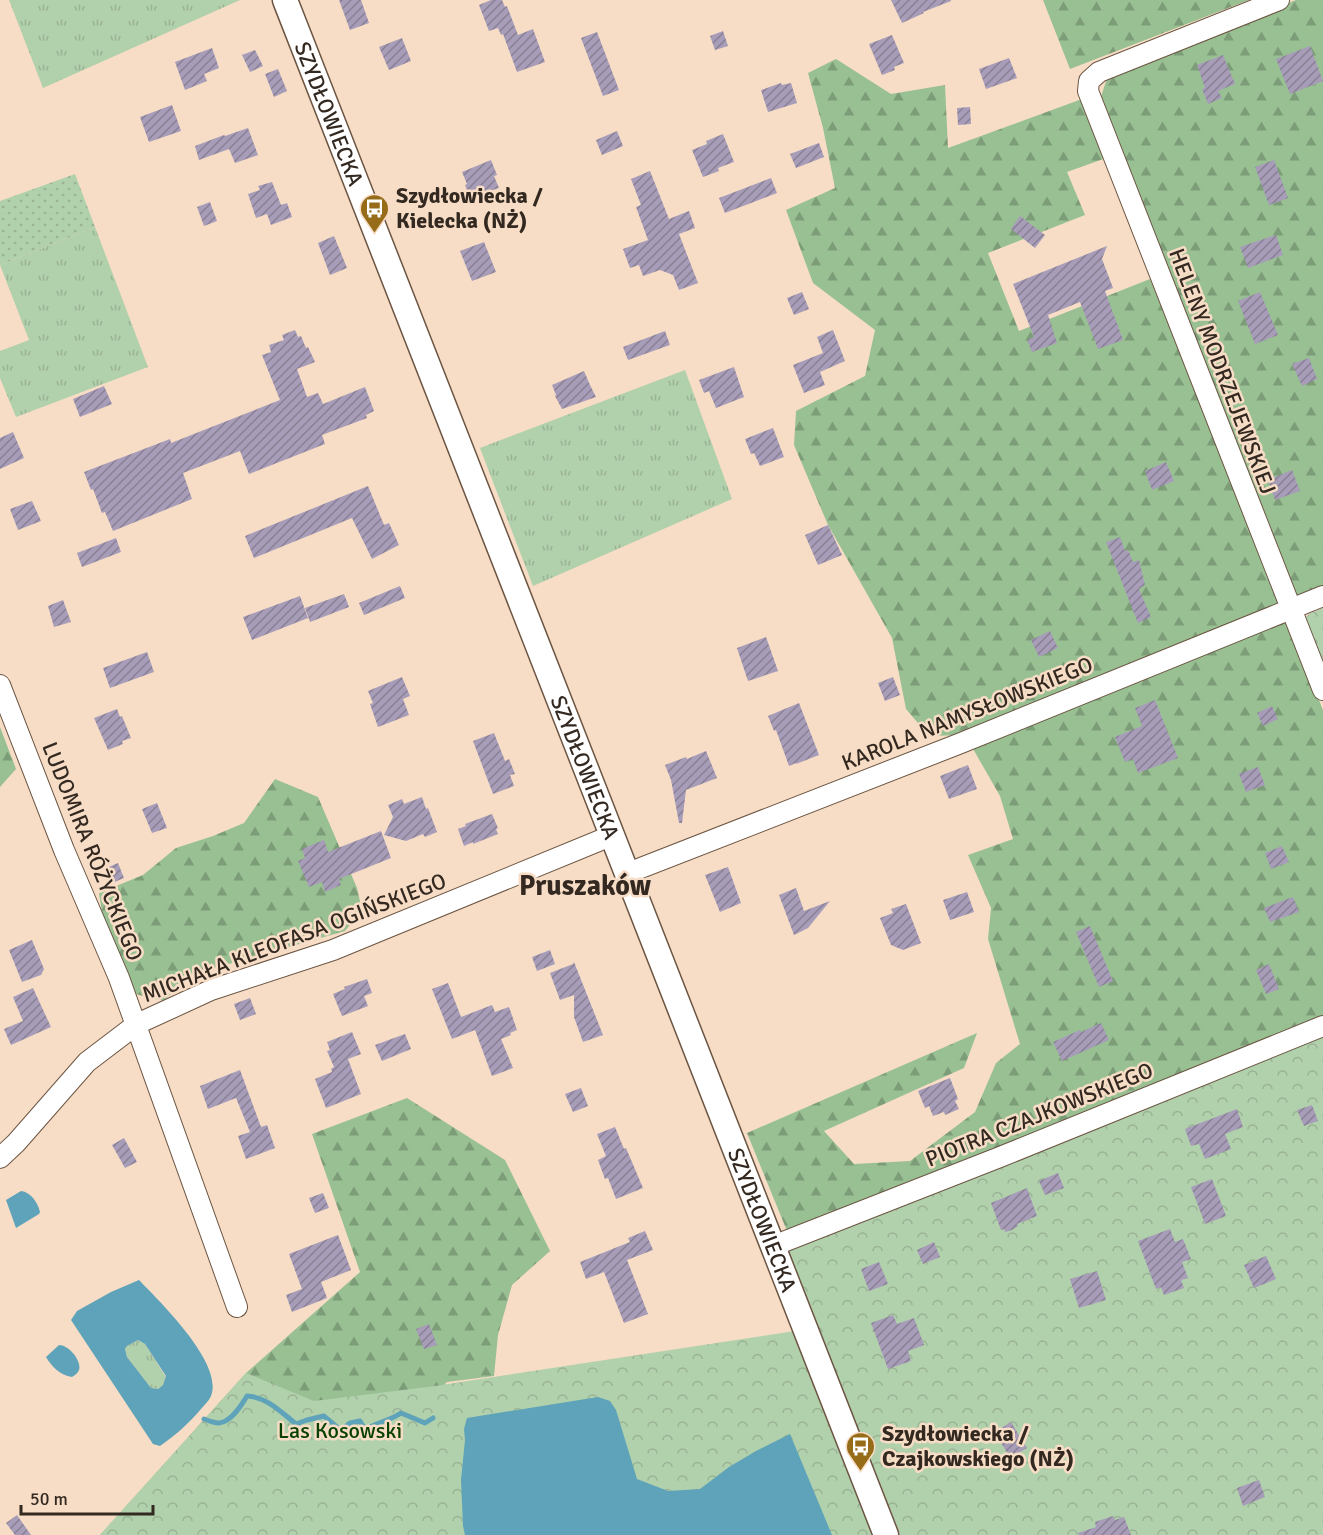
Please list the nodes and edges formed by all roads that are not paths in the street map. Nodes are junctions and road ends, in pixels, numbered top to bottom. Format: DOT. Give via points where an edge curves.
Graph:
graph roads {
  1 [pos="285,0"];
  2 [pos="1279,0"];
  3 [pos="1323,596"];
  4 [pos="1291,608"];
  5 [pos="0,685"];
  6 [pos="1323,690"];
  7 [pos="613,835"];
  8 [pos="628,873"];
  9 [pos="136,1024"];
  10 [pos="1323,1026"];
  11 [pos="0,1158"];
  12 [pos="773,1246"];
  13 [pos="237,1307"];
  14 [pos="886,1535"];
  1 -- 7 [label="street, SZYDŁOWIECKA"];
  2 -- 4 [label="street, HELENY MODRZEJEWSKIEJ" via="1099,72 1089,81 1088,91"];
  3 -- 4 [label="street, KAROLA NAMYSŁOWSKIEGO"];
  4 -- 6 [label="street, HELENY MODRZEJEWSKIEJ"];
  4 -- 8 [label="street, KAROLA NAMYSŁOWSKIEGO"];
  5 -- 9 [label="street, LUDOMIRA RÓŻYCKIEGO"];
  7 -- 8 [label="street, SZYDŁOWIECKA"];
  7 -- 9 [label="street, MICHAŁA KLEOFASA OGIŃSKIEGO" via="333,950 211,990"];
  8 -- 12 [label="street, SZYDŁOWIECKA"];
  9 -- 11 [label="street, MICHAŁA KLEOFASA OGIŃSKIEGO" via="87,1062"];
  9 -- 13 [label="street, LUDOMIRA RÓŻYCKIEGO"];
  10 -- 12 [label="street, PIOTRA CZAJKOWSKIEGO"];
  12 -- 14 [label="street, SZYDŁOWIECKA"];
}
